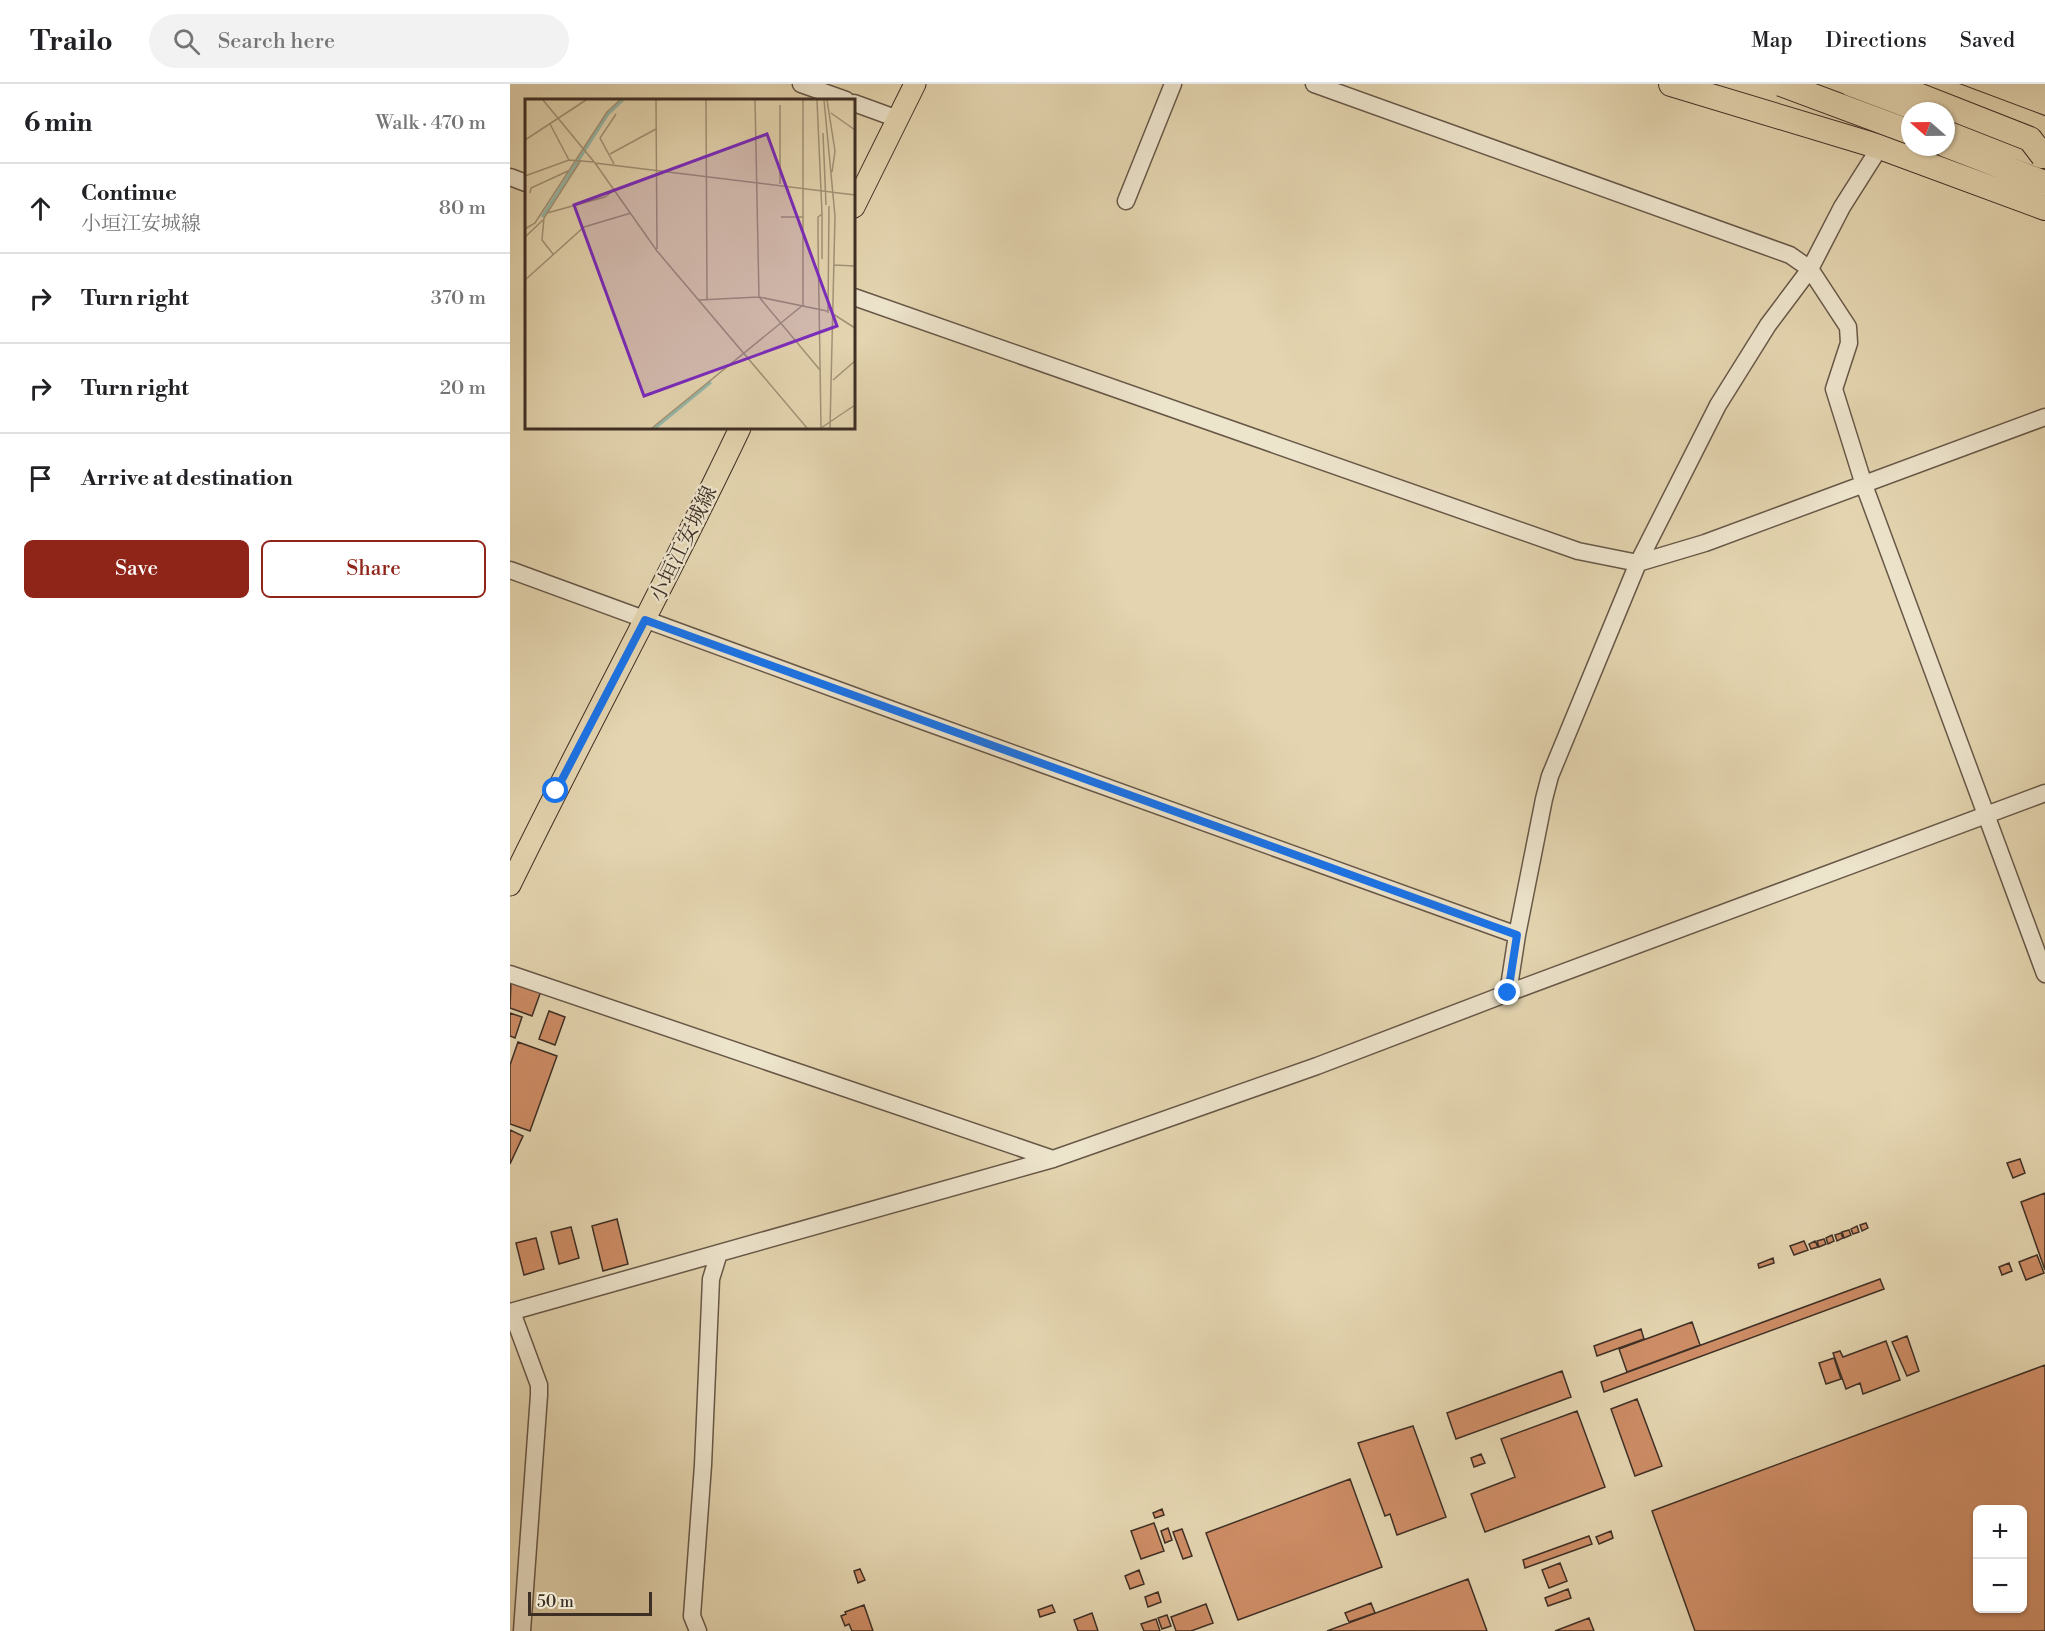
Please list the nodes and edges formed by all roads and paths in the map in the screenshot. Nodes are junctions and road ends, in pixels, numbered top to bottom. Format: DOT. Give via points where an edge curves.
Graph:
graph roads {
  1 [pos="801,84"];
  2 [pos="915,84"];
  3 [pos="1173,84"];
  4 [pos="1314,84"];
  5 [pos="1671,84"];
  6 [pos="1729,84"];
  7 [pos="1781,84"];
  8 [pos="1851,84"];
  9 [pos="1890,84"];
  10 [pos="1934,86"];
  11 [pos="843,99"];
  12 [pos="1922,102"];
  13 [pos="855,103"];
  14 [pos="1901,103"];
  15 [pos="898,119"];
  16 [pos="1901,123"];
  17 [pos="1955,123"];
  18 [pos="1901,124"];
  19 [pos="1901,126"];
  20 [pos="2045,129"];
  21 [pos="1880,147"];
  22 [pos="1955,149"];
  23 [pos="2044,157"];
  24 [pos="510,177"];
  25 [pos="525,183"];
  26 [pos="2045,183"];
  27 [pos="1126,201"];
  28 [pos="855,205"];
  29 [pos="2045,208"];
  30 [pos="1810,269"];
  31 [pos="855,297"];
  32 [pos="2045,417"];
  33 [pos="740,429"];
  34 [pos="1864,485"];
  35 [pos="1638,562"];
  36 [pos="510,570"];
  37 [pos="645,620"];
  38 [pos="2045,793"];
  39 [pos="1986,816"];
  40 [pos="510,885"];
  41 [pos="1517,935"];
  42 [pos="510,974"];
  43 [pos="2045,974"];
  44 [pos="1508,993"];
  45 [pos="1053,1159"];
  46 [pos="719,1253"];
  47 [pos="511,1312"];
  48 [pos="522,1631"];
  49 [pos="698,1631"];
  1 -- 11 [label="street"];
  2 -- 15 [label="main road"];
  3 -- 27 [label="street"];
  4 -- 30 [label="street" via="1790,255"];
  5 -- 21 [label="highway"];
  6 -- 18 [label="highway" via="1868,127"];
  7 -- 16 [label="highway, bridge"];
  8 -- 14 [label="highway, bridge"];
  9 -- 23 [label="highway, bridge" via="2030,139"];
  10 -- 12 [label="street"];
  10 -- 20 [label="highway"];
  13 -- 15 [label="street"];
  15 -- 28 [label="main road"];
  17 -- 23 [label="highway"];
  19 -- 21 [label="street"];
  21 -- 29 [label="highway"];
  21 -- 30 [label="street" via="1842,207"];
  22 -- 26 [label="highway"];
  24 -- 25 [label="street"];
  30 -- 34 [label="street" via="1848,327 1849,343 1834,389"];
  30 -- 35 [label="street" via="1768,325 1718,405"];
  31 -- 35 [label="street" via="1567,548"];
  32 -- 34 [label="street"];
  33 -- 37 [label="main road, 小垣江安城線"];
  34 -- 35 [label="street" via="1705,543"];
  34 -- 39 [label="street"];
  35 -- 41 [label="street" via="1551,776"];
  36 -- 37 [label="street"];
  37 -- 40 [label="main road, 小垣江安城線"];
  37 -- 41 [label="street"];
  38 -- 39 [label="street"];
  39 -- 43 [label="street"];
  39 -- 44 [label="street"];
  41 -- 44 [label="street"];
  42 -- 45 [label="street"];
  44 -- 45 [label="street" via="1317,1066"];
  45 -- 46 [label="street"];
  46 -- 47 [label="street"];
  46 -- 49 [label="street" via="711,1279 692,1616"];
  47 -- 48 [label="street" via="539,1385"];
}
